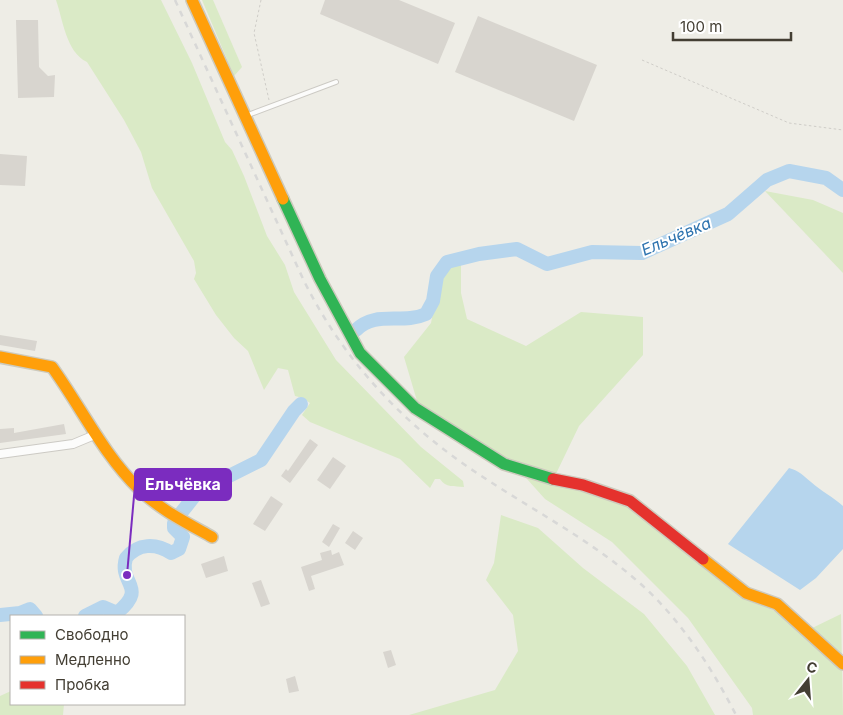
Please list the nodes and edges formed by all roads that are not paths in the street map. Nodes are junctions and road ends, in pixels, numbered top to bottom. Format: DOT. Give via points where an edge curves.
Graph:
graph roads {
  1 [pos="192,0"];
  2 [pos="336,82"];
  3 [pos="246,115"];
  4 [pos="0,358"];
  5 [pos="97,434"];
  6 [pos="0,454"];
  7 [pos="212,537"];
  8 [pos="843,664"];
  1 -- 3 [label="street"];
  2 -- 3 [label="lane"];
  3 -- 8 [label="street" via="320,278 360,353 415,408 504,464 630,502 746,594 777,604"];
  4 -- 5 [label="street" via="52,367"];
  5 -- 6 [label="street" via="73,444"];
  5 -- 7 [label="street" via="139,489"];
}
